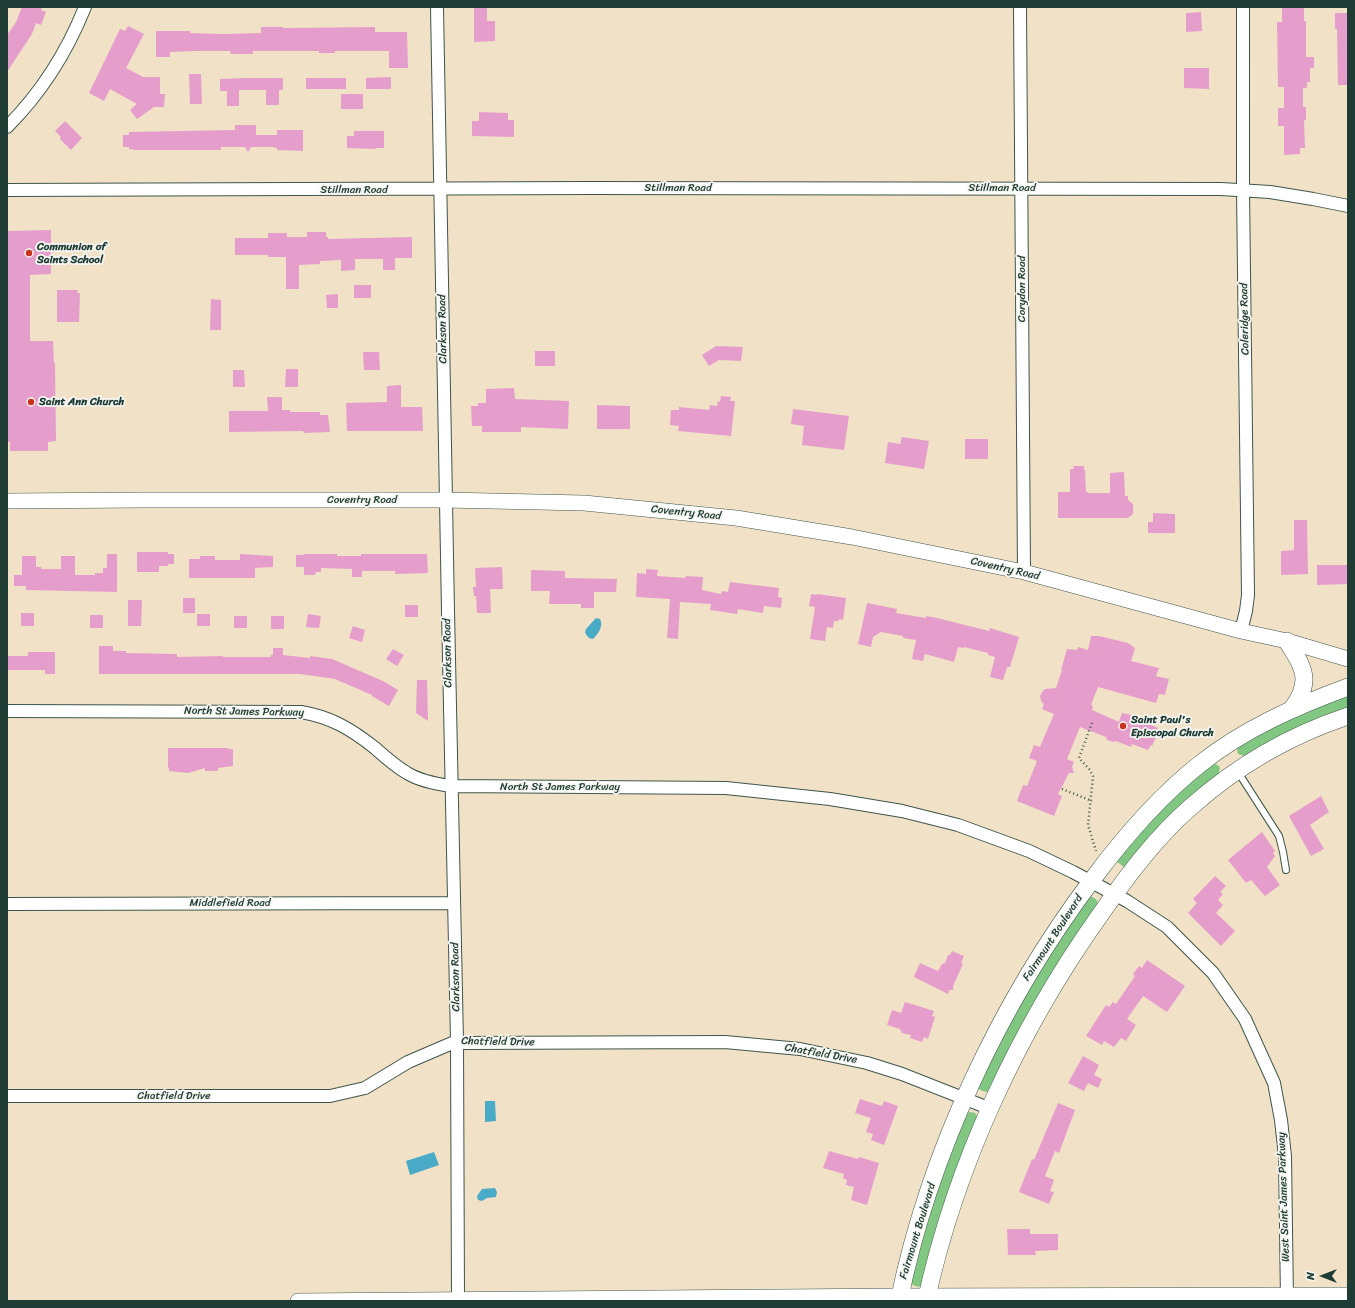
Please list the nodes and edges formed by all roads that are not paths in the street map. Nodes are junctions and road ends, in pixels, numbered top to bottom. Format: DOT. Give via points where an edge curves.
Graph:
graph roads {
  1 [pos="84,7"];
  2 [pos="437,7"];
  3 [pos="1020,7"];
  4 [pos="1243,7"];
  5 [pos="7,127"];
  6 [pos="1022,188"];
  7 [pos="441,189"];
  8 [pos="7,190"];
  9 [pos="1244,190"];
  10 [pos="1348,206"];
  11 [pos="445,500"];
  12 [pos="7,502"];
  13 [pos="1024,572"];
  14 [pos="1241,631"];
  15 [pos="1287,641"];
  16 [pos="1348,659"];
  17 [pos="1348,687"];
  18 [pos="1291,710"];
  19 [pos="7,711"];
  20 [pos="1348,716"];
  21 [pos="1223,748"];
  22 [pos="1237,770"];
  23 [pos="451,786"];
  24 [pos="1286,870"];
  25 [pos="1091,882"];
  26 [pos="1115,894"];
  27 [pos="454,903"];
  28 [pos="7,904"];
  29 [pos="457,1041"];
  30 [pos="7,1096"];
  31 [pos="965,1098"];
  32 [pos="991,1109"];
  33 [pos="1348,1295"];
  34 [pos="899,1298"];
  35 [pos="927,1298"];
  36 [pos="1287,1298"];
  37 [pos="458,1300"];
  38 [pos="298,1301"];
  1 -- 5 [label="street" via="74,33 50,76"];
  2 -- 7 [label="street, Clarkson Road"];
  3 -- 6 [label="street, Corydon Road"];
  4 -- 9 [label="street, Coleridge Road"];
  6 -- 7 [label="street, Stillman Road"];
  6 -- 9 [label="street, Stillman Road"];
  6 -- 13 [label="street, Corydon Road"];
  7 -- 8 [label="street, Stillman Road"];
  7 -- 11 [label="street, Clarkson Road"];
  9 -- 10 [label="street, Stillman Road" via="1277,193"];
  9 -- 14 [label="street, Coleridge Road" via="1248,595"];
  11 -- 12 [label="street, Coventry Road"];
  11 -- 13 [label="street, Coventry Road" via="584,503 736,518 852,537"];
  11 -- 23 [label="street, Clarkson Road"];
  13 -- 14 [label="street, Coventry Road"];
  14 -- 15 [label="street, Coventry Road"];
  15 -- 16 [label="street, Coventry Road"];
  15 -- 18 [label="main road" via="1301,664 1305,679 1302,693"];
  17 -- 18 [label="main road, Fairmount Boulevard"];
  18 -- 21 [label="main road, Fairmount Boulevard" via="1258,726"];
  19 -- 23 [label="street, North St James Parkway" via="301,712 325,717 345,726 407,773 424,781"];
  20 -- 22 [label="main road" via="1307,732"];
  21 -- 22 [label="main road"];
  21 -- 25 [label="main road, Fairmount Boulevard" via="1171,788 1120,843"];
  22 -- 24 [label="lane" via="1279,836"];
  22 -- 26 [label="main road" via="1175,822"];
  23 -- 25 [label="street, North St James Parkway" via="726,788 830,799 902,811 958,825 1028,851"];
  23 -- 27 [label="street, Clarkson Road"];
  25 -- 26 [label="street, North St James Parkway"];
  25 -- 31 [label="main road, Fairmount Boulevard" via="1022,985"];
  26 -- 32 [label="main road" via="1078,946 1040,1008"];
  26 -- 36 [label="street, West Saint James Parkway" via="1167,927 1213,973 1245,1020 1274,1083 1285,1156"];
  27 -- 28 [label="street, Middlefield Road"];
  27 -- 29 [label="street, Clarkson Road"];
  29 -- 30 [label="street, Chatfield Drive" via="408,1062 365,1088 330,1096"];
  29 -- 31 [label="street, Chatfield Drive" via="725,1042 800,1048 867,1062"];
  29 -- 37 [label="street, Clarkson Road"];
  31 -- 32 [label="street, Chatfield Drive"];
  31 -- 34 [label="main road, Fairmount Boulevard" via="923,1210"];
  32 -- 35 [label="main road" via="972,1151 952,1208"];
  33 -- 36 [label="street"];
  34 -- 35 [label="street"];
  34 -- 37 [label="street"];
  35 -- 36 [label="street"];
  37 -- 38 [label="street"];
}
